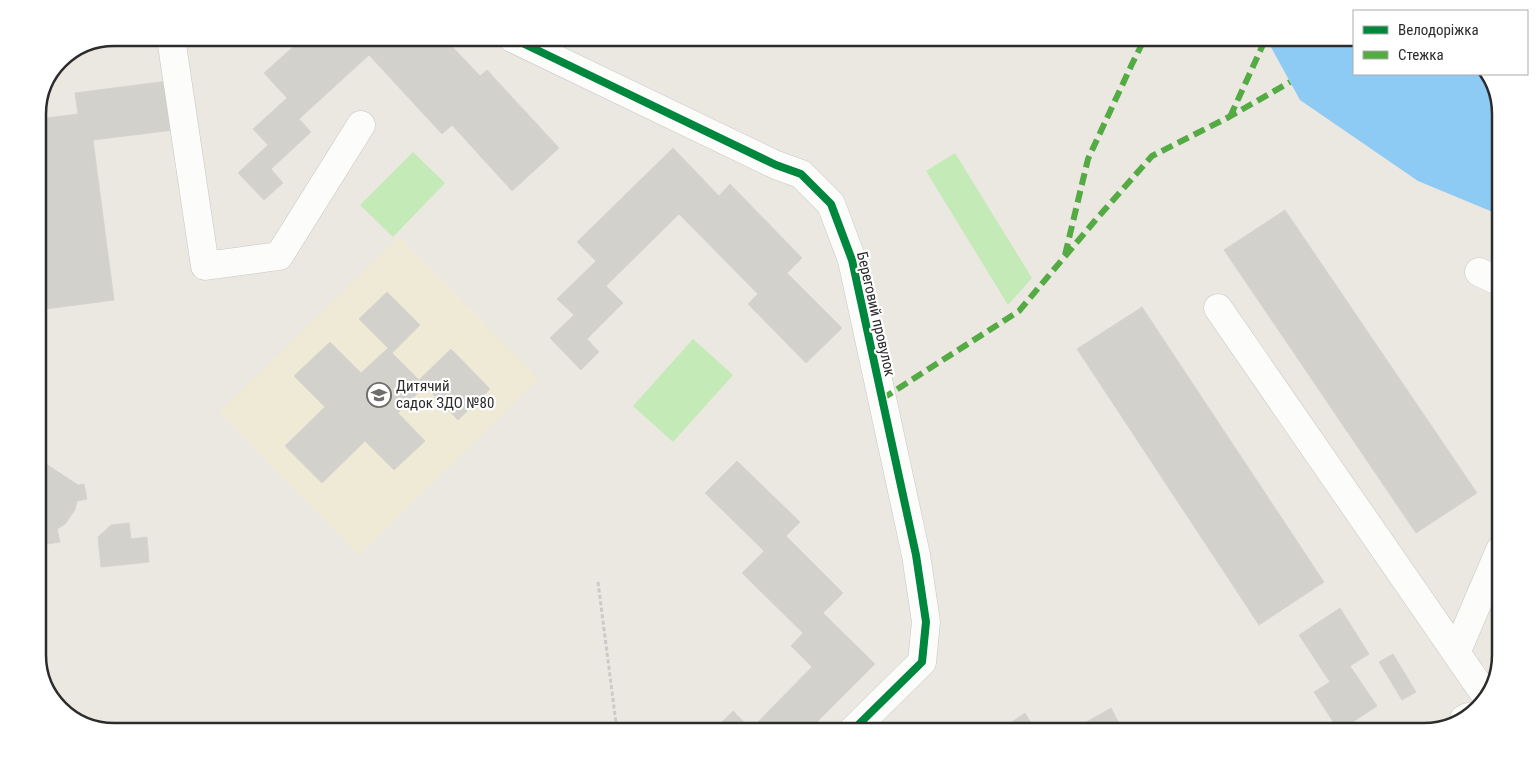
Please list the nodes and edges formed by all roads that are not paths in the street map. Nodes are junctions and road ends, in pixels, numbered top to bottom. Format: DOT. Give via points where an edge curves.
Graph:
graph roads {
  1 [pos="172,46"];
  2 [pos="528,46"];
  3 [pos="361,125"];
  4 [pos="1218,308"];
  5 [pos="1492,569"];
  6 [pos="1456,653"];
  7 [pos="1482,690"];
  8 [pos="861,723"];
  1 -- 3 [label="street" via="206,266 279,256"];
  2 -- 8 [label="street, Береговий провулок" via="776,166 801,174 831,204 852,260 916,555 926,622 922,662"];
  4 -- 6 [label="street"];
  5 -- 6 [label="street"];
  6 -- 7 [label="street"];
}
